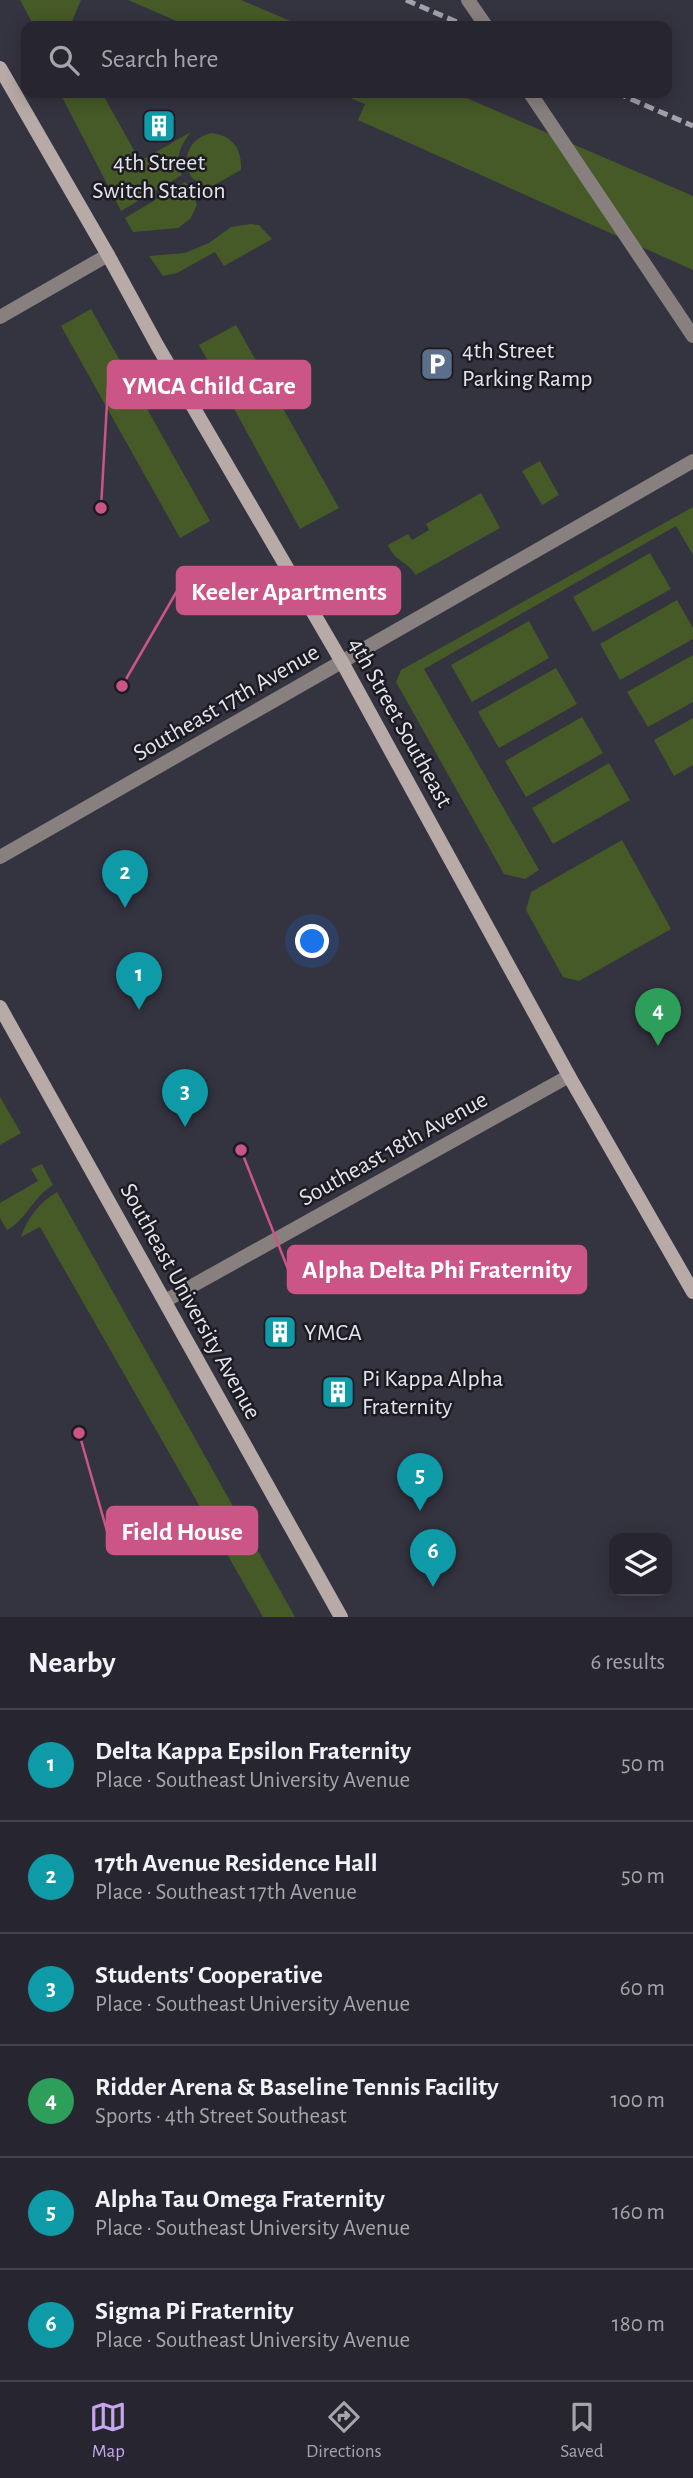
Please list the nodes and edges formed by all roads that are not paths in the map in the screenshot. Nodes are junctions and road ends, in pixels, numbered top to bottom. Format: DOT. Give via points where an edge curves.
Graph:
graph roads {
  1 [pos="468,0"];
  2 [pos="483,21"];
  3 [pos="0,68"];
  4 [pos="533,98"];
  5 [pos="107,255"];
  6 [pos="0,317"];
  7 [pos="693,336"];
  8 [pos="693,461"];
  9 [pos="342,662"];
  10 [pos="0,857"];
  11 [pos="0,1007"];
  12 [pos="569,1076"];
  13 [pos="693,1292"];
  14 [pos="166,1301"];
  15 [pos="341,1617"];
  1 -- 2 [label="street"];
  3 -- 5 [label="main road, 4th Street Southeast"];
  4 -- 7 [label="street"];
  5 -- 6 [label="street"];
  5 -- 9 [label="main road, 4th Street Southeast"];
  8 -- 9 [label="street, Southeast 17th Avenue"];
  9 -- 10 [label="street, Southeast 17th Avenue"];
  9 -- 12 [label="main road, 4th Street Southeast"];
  11 -- 14 [label="main road, Southeast University Avenue"];
  12 -- 13 [label="main road, 4th Street Southeast"];
  12 -- 14 [label="street, Southeast 18th Avenue"];
  14 -- 15 [label="main road, Southeast University Avenue"];
}
